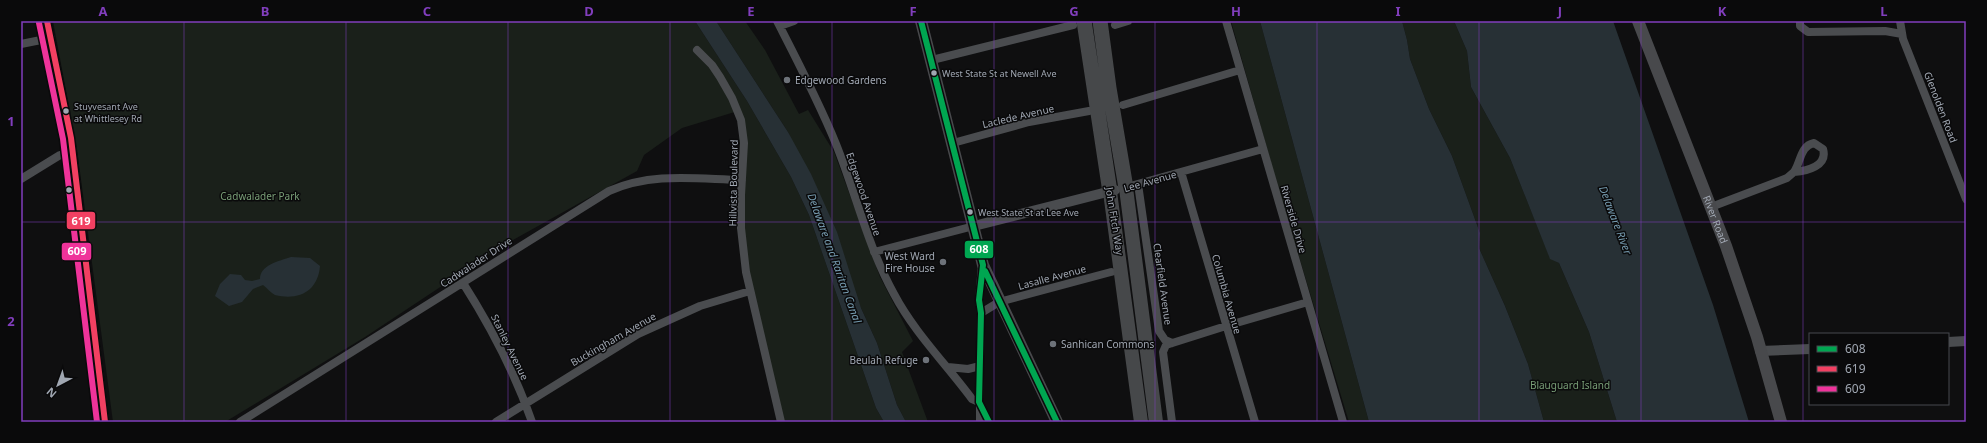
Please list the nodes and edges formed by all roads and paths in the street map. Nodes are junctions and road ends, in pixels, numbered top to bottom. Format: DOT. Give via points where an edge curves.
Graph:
graph roads {
  1 [pos="47,21"];
  2 [pos="794,21"];
  3 [pos="921,21"];
  4 [pos="1100,21"];
  5 [pos="1128,21"];
  6 [pos="1226,21"];
  7 [pos="1638,21"];
  8 [pos="1800,21"];
  9 [pos="1900,21"];
  10 [pos="778,23"];
  11 [pos="1078,23"];
  12 [pos="1115,25"];
  13 [pos="1902,34"];
  14 [pos="51,38"];
  15 [pos="21,44"];
  16 [pos="697,50"];
  17 [pos="932,60"];
  18 [pos="1240,70"];
  19 [pos="1123,105"];
  20 [pos="1089,111"];
  21 [pos="952,142"];
  22 [pos="1263,149"];
  23 [pos="73,151"];
  24 [pos="1181,172"];
  25 [pos="1794,172"];
  26 [pos="21,179"];
  27 [pos="742,180"];
  28 [pos="1132,186"];
  29 [pos="1110,192"];
  30 [pos="1966,199"];
  31 [pos="1711,207"];
  32 [pos="974,226"];
  33 [pos="874,252"];
  34 [pos="982,265"];
  35 [pos="1111,272"];
  36 [pos="463,283"];
  37 [pos="750,292"];
  38 [pos="999,302"];
  39 [pos="1308,302"];
  40 [pos="981,313"];
  41 [pos="1226,326"];
  42 [pos="1966,341"];
  43 [pos="1949,342"];
  44 [pos="1172,343"];
  45 [pos="1809,349"];
  46 [pos="1760,351"];
  47 [pos="980,366"];
  48 [pos="948,367"];
  49 [pos="526,404"];
  50 [pos="980,404"];
  51 [pos="105,422"];
  52 [pos="240,422"];
  53 [pos="496,422"];
  54 [pos="532,422"];
  55 [pos="781,422"];
  56 [pos="980,422"];
  57 [pos="989,422"];
  58 [pos="1057,422"];
  59 [pos="1141,422"];
  60 [pos="1156,422"];
  61 [pos="1172,422"];
  62 [pos="1254,422"];
  63 [pos="1343,422"];
  64 [pos="1781,422"];
  1 -- 14 [label="street"];
  2 -- 10 [label="street"];
  3 -- 17 [label="main road"];
  4 -- 28 [label="highway, John Fitch Way" via="1109,88"];
  5 -- 12 [label="street"];
  6 -- 18 [label="street, Riverside Drive"];
  7 -- 31 [label="main road, River Road"];
  8 -- 13 [label="street" via="1800,26 1808,32 1886,31"];
  9 -- 13 [label="street, Glenolden Road"];
  10 -- 33 [label="street, Edgewood Avenue" via="836,145"];
  11 -- 17 [label="street"];
  11 -- 29 [label="highway, John Fitch Way"];
  13 -- 30 [label="street, Glenolden Road"];
  14 -- 15 [label="street"];
  14 -- 23 [label="street"];
  16 -- 27 [label="street, Hillvista Boulevard" via="712,65 737,109 744,143"];
  17 -- 21 [label="main road"];
  18 -- 19 [label="street"];
  18 -- 22 [label="street, Riverside Drive"];
  20 -- 21 [label="street, Laclede Avenue" via="1028,122"];
  21 -- 32 [label="main road"];
  22 -- 24 [label="street, Lee Avenue"];
  22 -- 39 [label="street, Riverside Drive"];
  23 -- 26 [label="street" via="60,155"];
  23 -- 51 [label="street"];
  24 -- 28 [label="street, Lee Avenue"];
  24 -- 41 [label="street, Columbia Avenue"];
  25 -- 31 [label="street" via="1787,178"];
  27 -- 36 [label="street, Cadwalader Drive" via="664,177 619,186"];
  27 -- 37 [label="street, Hillvista Boulevard" via="742,245"];
  28 -- 29 [label="street, Lee Avenue"];
  28 -- 44 [label="street, Clearfield Avenue" via="1159,331 1162,337"];
  28 -- 60 [label="highway, John Fitch Way"];
  29 -- 32 [label="street, Lee Avenue"];
  29 -- 59 [label="highway, John Fitch Way"];
  31 -- 46 [label="main road, River Road" via="1742,291"];
  32 -- 33 [label="street, Lee Avenue"];
  32 -- 34 [label="main road"];
  33 -- 48 [label="street, Edgewood Avenue" via="902,307"];
  34 -- 38 [label="main road"];
  34 -- 40 [label="street" via="979,300"];
  35 -- 38 [label="street, Lasalle Avenue"];
  36 -- 49 [label="street, Stanley Avenue" via="490,327"];
  36 -- 52 [label="street, Cadwalader Drive"];
  37 -- 49 [label="street, Buckingham Avenue" via="700,306 644,331"];
  37 -- 55 [label="street, Hillvista Boulevard"];
  38 -- 40 [label="street, Lasalle Avenue"];
  38 -- 58 [label="main road"];
  39 -- 41 [label="street"];
  39 -- 63 [label="street, Riverside Drive"];
  40 -- 47 [label="street"];
  41 -- 44 [label="street"];
  41 -- 62 [label="street, Columbia Avenue"];
  42 -- 43 [label="street"];
  44 -- 61 [label="street" via="1166,345 1163,352"];
  45 -- 46 [label="street"];
  46 -- 64 [label="main road, River Road"];
  47 -- 48 [label="street" via="968,369"];
  47 -- 50 [label="street"];
  48 -- 50 [label="street, Edgewood Avenue" via="972,399"];
  49 -- 53 [label="street, Buckingham Avenue"];
  49 -- 54 [label="street, Stanley Avenue"];
  50 -- 56 [label="street"];
  50 -- 57 [label="street, Edgewood Avenue"];
}
